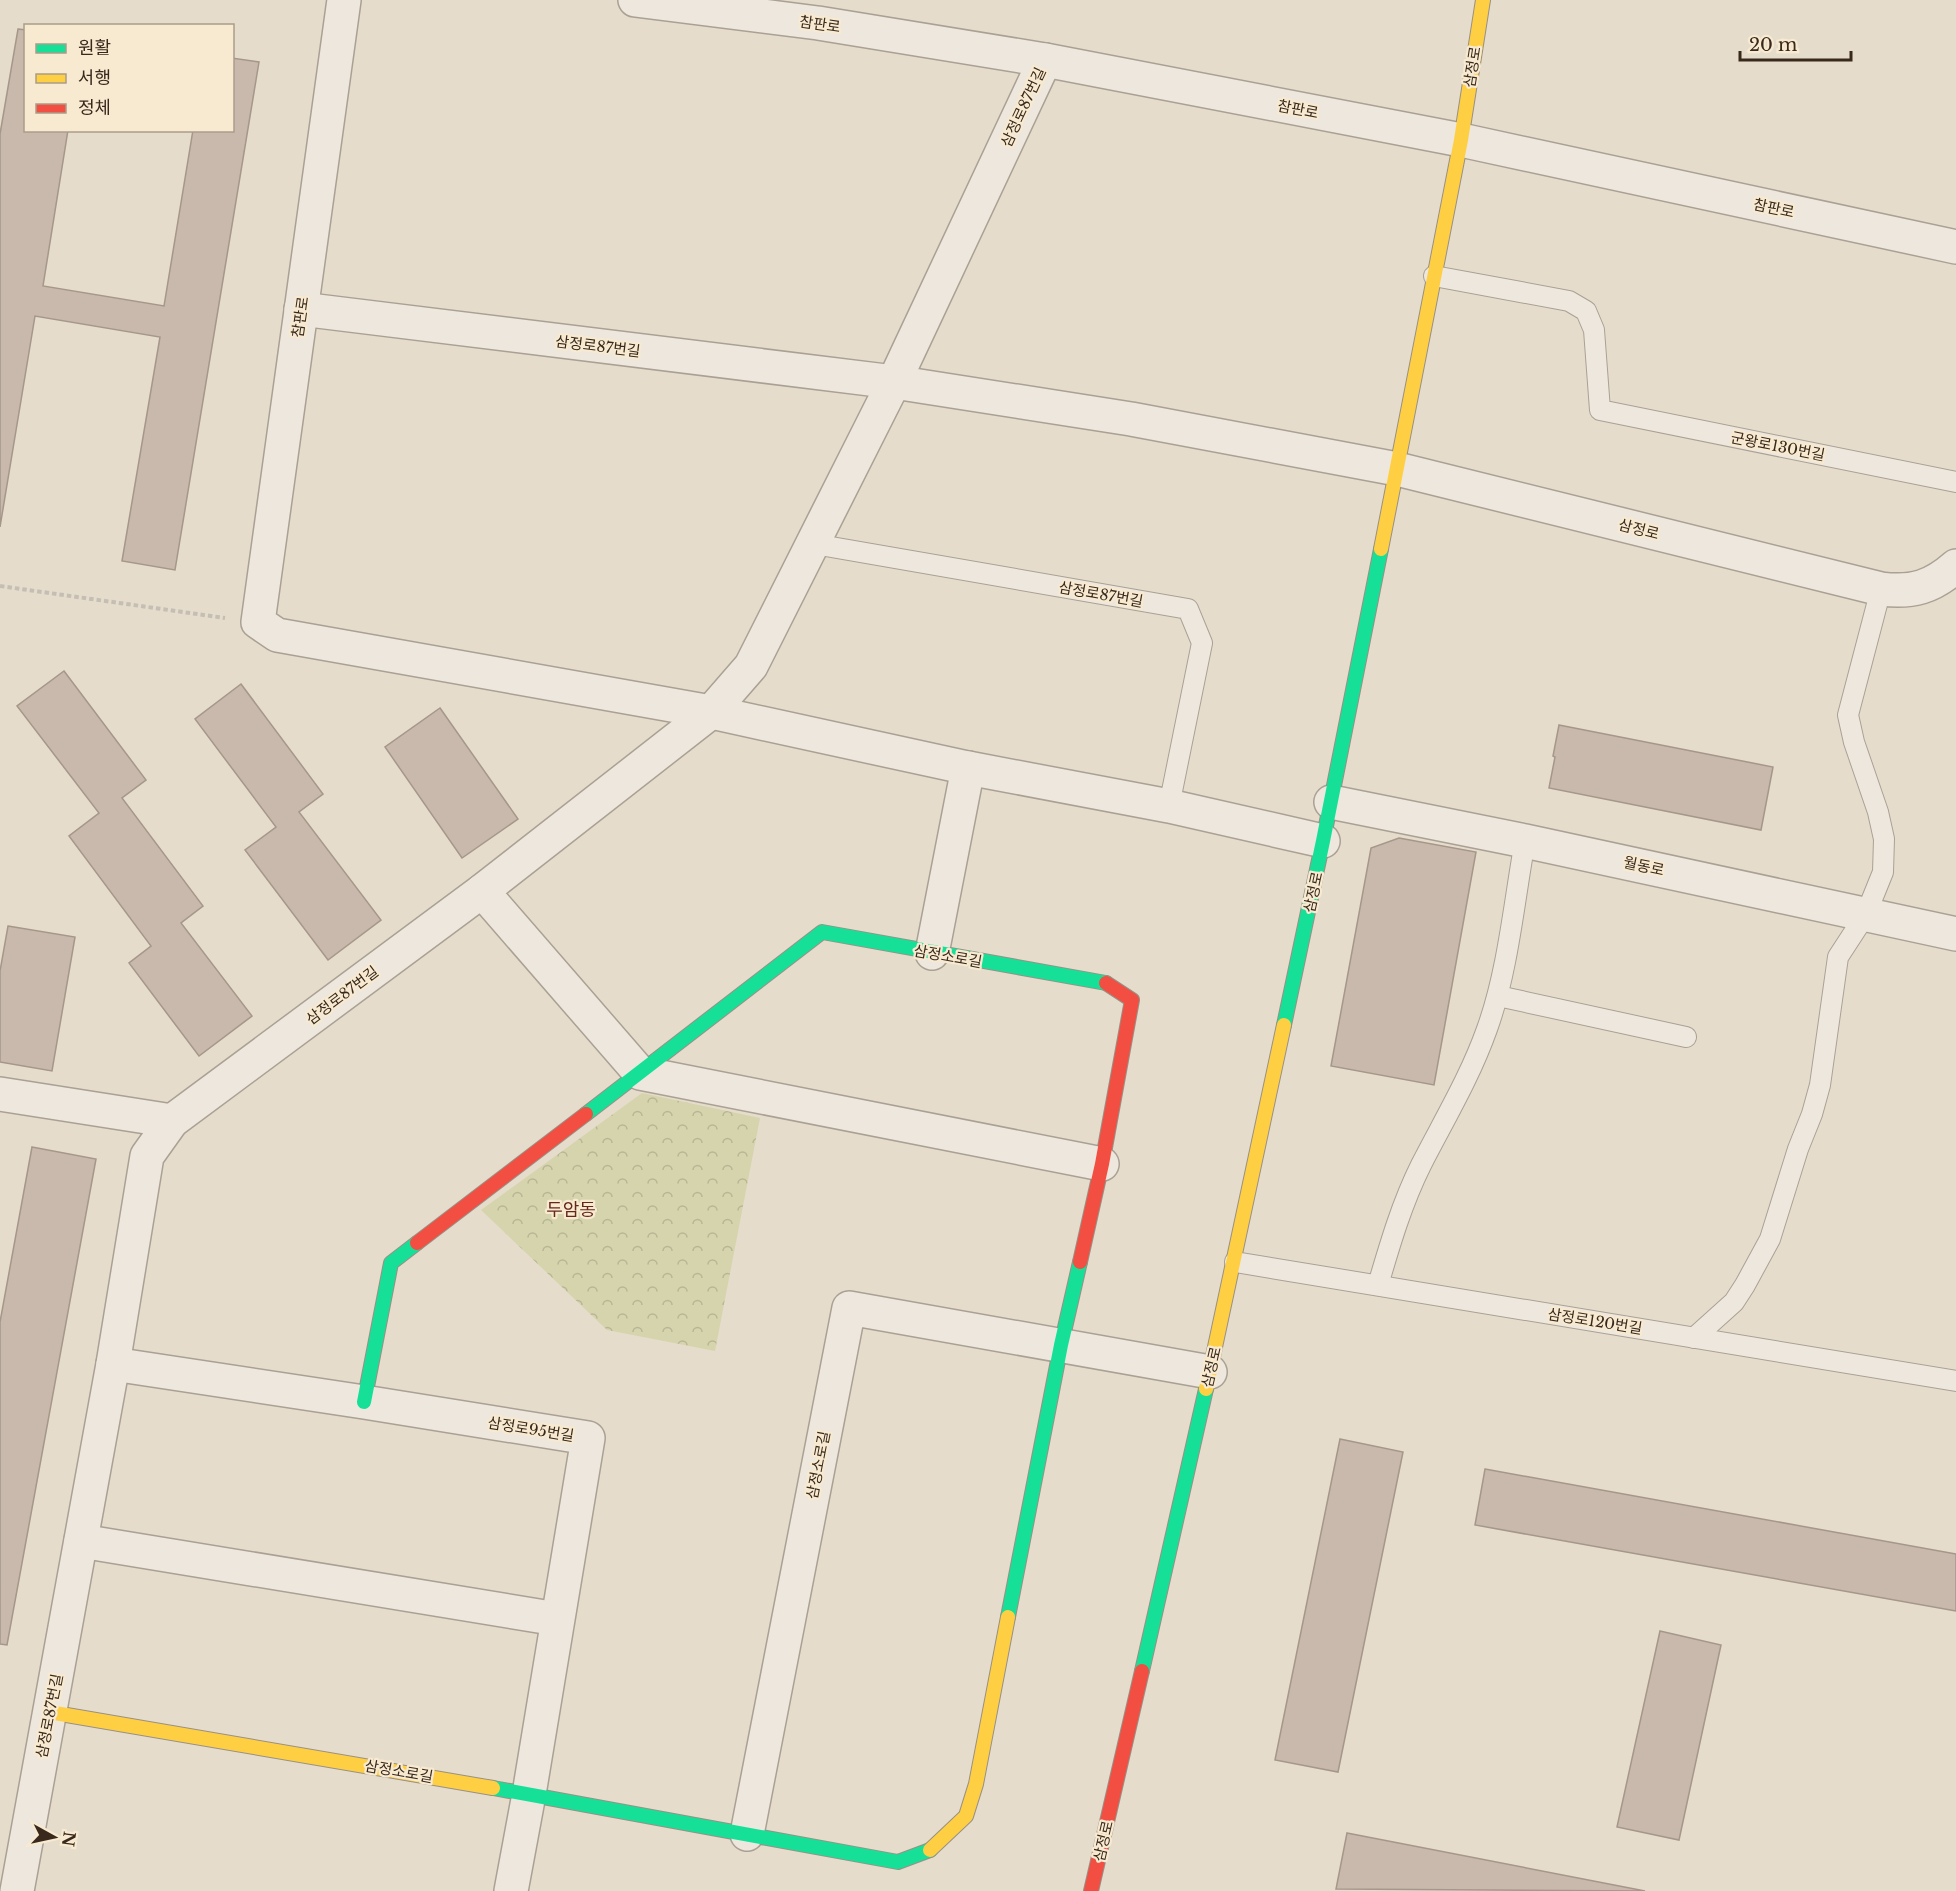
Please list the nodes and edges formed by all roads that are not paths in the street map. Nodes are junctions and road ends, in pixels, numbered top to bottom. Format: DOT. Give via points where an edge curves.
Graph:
graph roads {
  1 [pos="344,0"];
  2 [pos="636,0"];
  3 [pos="1483,0"];
  4 [pos="820,12"];
  5 [pos="1045,60"];
  6 [pos="1461,140"];
  7 [pos="1956,247"];
  8 [pos="1434,276"];
  9 [pos="301,309"];
  10 [pos="894,382"];
  11 [pos="1131,419"];
  12 [pos="1397,470"];
  13 [pos="1956,482"];
  14 [pos="814,544"];
  15 [pos="1956,566"];
  16 [pos="1881,589"];
  17 [pos="711,712"];
  18 [pos="968,768"];
  19 [pos="1331,802"];
  20 [pos="1169,806"];
  21 [pos="1323,841"];
  22 [pos="1525,841"];
  23 [pos="482,891"];
  24 [pos="1866,914"];
  25 [pos="1956,934"];
  26 [pos="932,953"];
  27 [pos="1498,996"];
  28 [pos="1686,1037"];
  29 [pos="640,1072"];
  30 [pos="0,1094"];
  31 [pos="172,1121"];
  32 [pos="1101,1164"];
  33 [pos="1235,1262"];
  34 [pos="1378,1285"];
  35 [pos="1694,1338"];
  36 [pos="1061,1345"];
  37 [pos="113,1364"];
  38 [pos="1210,1372"];
  39 [pos="1956,1381"];
  40 [pos="364,1402"];
  41 [pos="81,1541"];
  42 [pos="557,1619"];
  43 [pos="49,1712"];
  44 [pos="529,1794"];
  45 [pos="747,1834"];
  46 [pos="17,1891"];
  47 [pos="511,1891"];
  48 [pos="1091,1891"];
  1 -- 9 [label="street, 참판로"];
  2 -- 4 [label="street, 참판로"];
  3 -- 6 [label="street, 삼정로"];
  4 -- 5 [label="street, 참판로"];
  5 -- 6 [label="street, 참판로"];
  5 -- 10 [label="street, 삼정로87번길"];
  6 -- 7 [label="street, 참판로"];
  6 -- 8 [label="street, 삼정로"];
  8 -- 12 [label="street, 삼정로"];
  8 -- 13 [label="lane, 군왕로130번길" via="1569,301 1586,311 1594,330 1600,410"];
  9 -- 10 [label="street, 삼정로87번길"];
  9 -- 17 [label="street, 참판로" via="262,626 278,635"];
  10 -- 11 [label="street, 삼정로87번길"];
  10 -- 14 [label="street, 삼정로87번길"];
  11 -- 12 [label="street, 삼정로"];
  12 -- 16 [label="street, 삼정로"];
  12 -- 19 [label="street, 삼정로"];
  14 -- 17 [label="street, 삼정로87번길" via="751,666"];
  14 -- 20 [label="lane, 삼정로87번길" via="1188,609 1202,643"];
  15 -- 16 [label="street" via="1924,588"];
  16 -- 24 [label="lane" via="1848,715 1884,839 1883,873"];
  17 -- 18 [label="street"];
  17 -- 23 [label="street, 삼정로87번길"];
  18 -- 20 [label="street"];
  18 -- 26 [label="street"];
  19 -- 21 [label="street, 삼정로"];
  19 -- 22 [label="street, 월동로"];
  20 -- 21 [label="street"];
  21 -- 33 [label="street, 삼정로"];
  22 -- 24 [label="street, 월동로"];
  22 -- 27 [label="lane"];
  23 -- 29 [label="street"];
  23 -- 31 [label="street, 삼정로87번길"];
  24 -- 25 [label="street, 월동로"];
  24 -- 35 [label="lane" via="1838,957 1820,1085 1770,1239 1734,1302"];
  26 -- 29 [label="street, 삼정소로길" via="822,932"];
  26 -- 32 [label="street, 삼정소로길" via="1109,983 1132,1000"];
  27 -- 28 [label="lane"];
  27 -- 34 [label="lane" via="1461,1090 1396,1224"];
  29 -- 32 [label="street"];
  29 -- 40 [label="street, 삼정소로길" via="391,1263"];
  30 -- 31 [label="street"];
  31 -- 37 [label="street, 삼정로87번길" via="147,1156"];
  32 -- 36 [label="street, 삼정소로길"];
  33 -- 34 [label="lane, 삼정로120번길"];
  33 -- 38 [label="street, 삼정로"];
  34 -- 35 [label="lane, 삼정로120번길"];
  35 -- 39 [label="lane, 삼정로120번길"];
  36 -- 38 [label="street"];
  36 -- 45 [label="street, 삼정소로길" via="976,1784 966,1816 929,1851 898,1862"];
  36 -- 45 [label="street, 삼정소로길" via="849,1308"];
  37 -- 40 [label="street"];
  37 -- 41 [label="street, 삼정로87번길"];
  38 -- 48 [label="street, 삼정로"];
  40 -- 42 [label="street, 삼정로95번길" via="588,1438"];
  41 -- 42 [label="street"];
  41 -- 43 [label="street, 삼정로87번길"];
  42 -- 44 [label="street, 삼정로95번길"];
  43 -- 44 [label="street, 삼정소로길"];
  43 -- 46 [label="street, 삼정로87번길"];
  44 -- 45 [label="street, 삼정소로길"];
  44 -- 47 [label="street, 삼정로95번길"];
}
